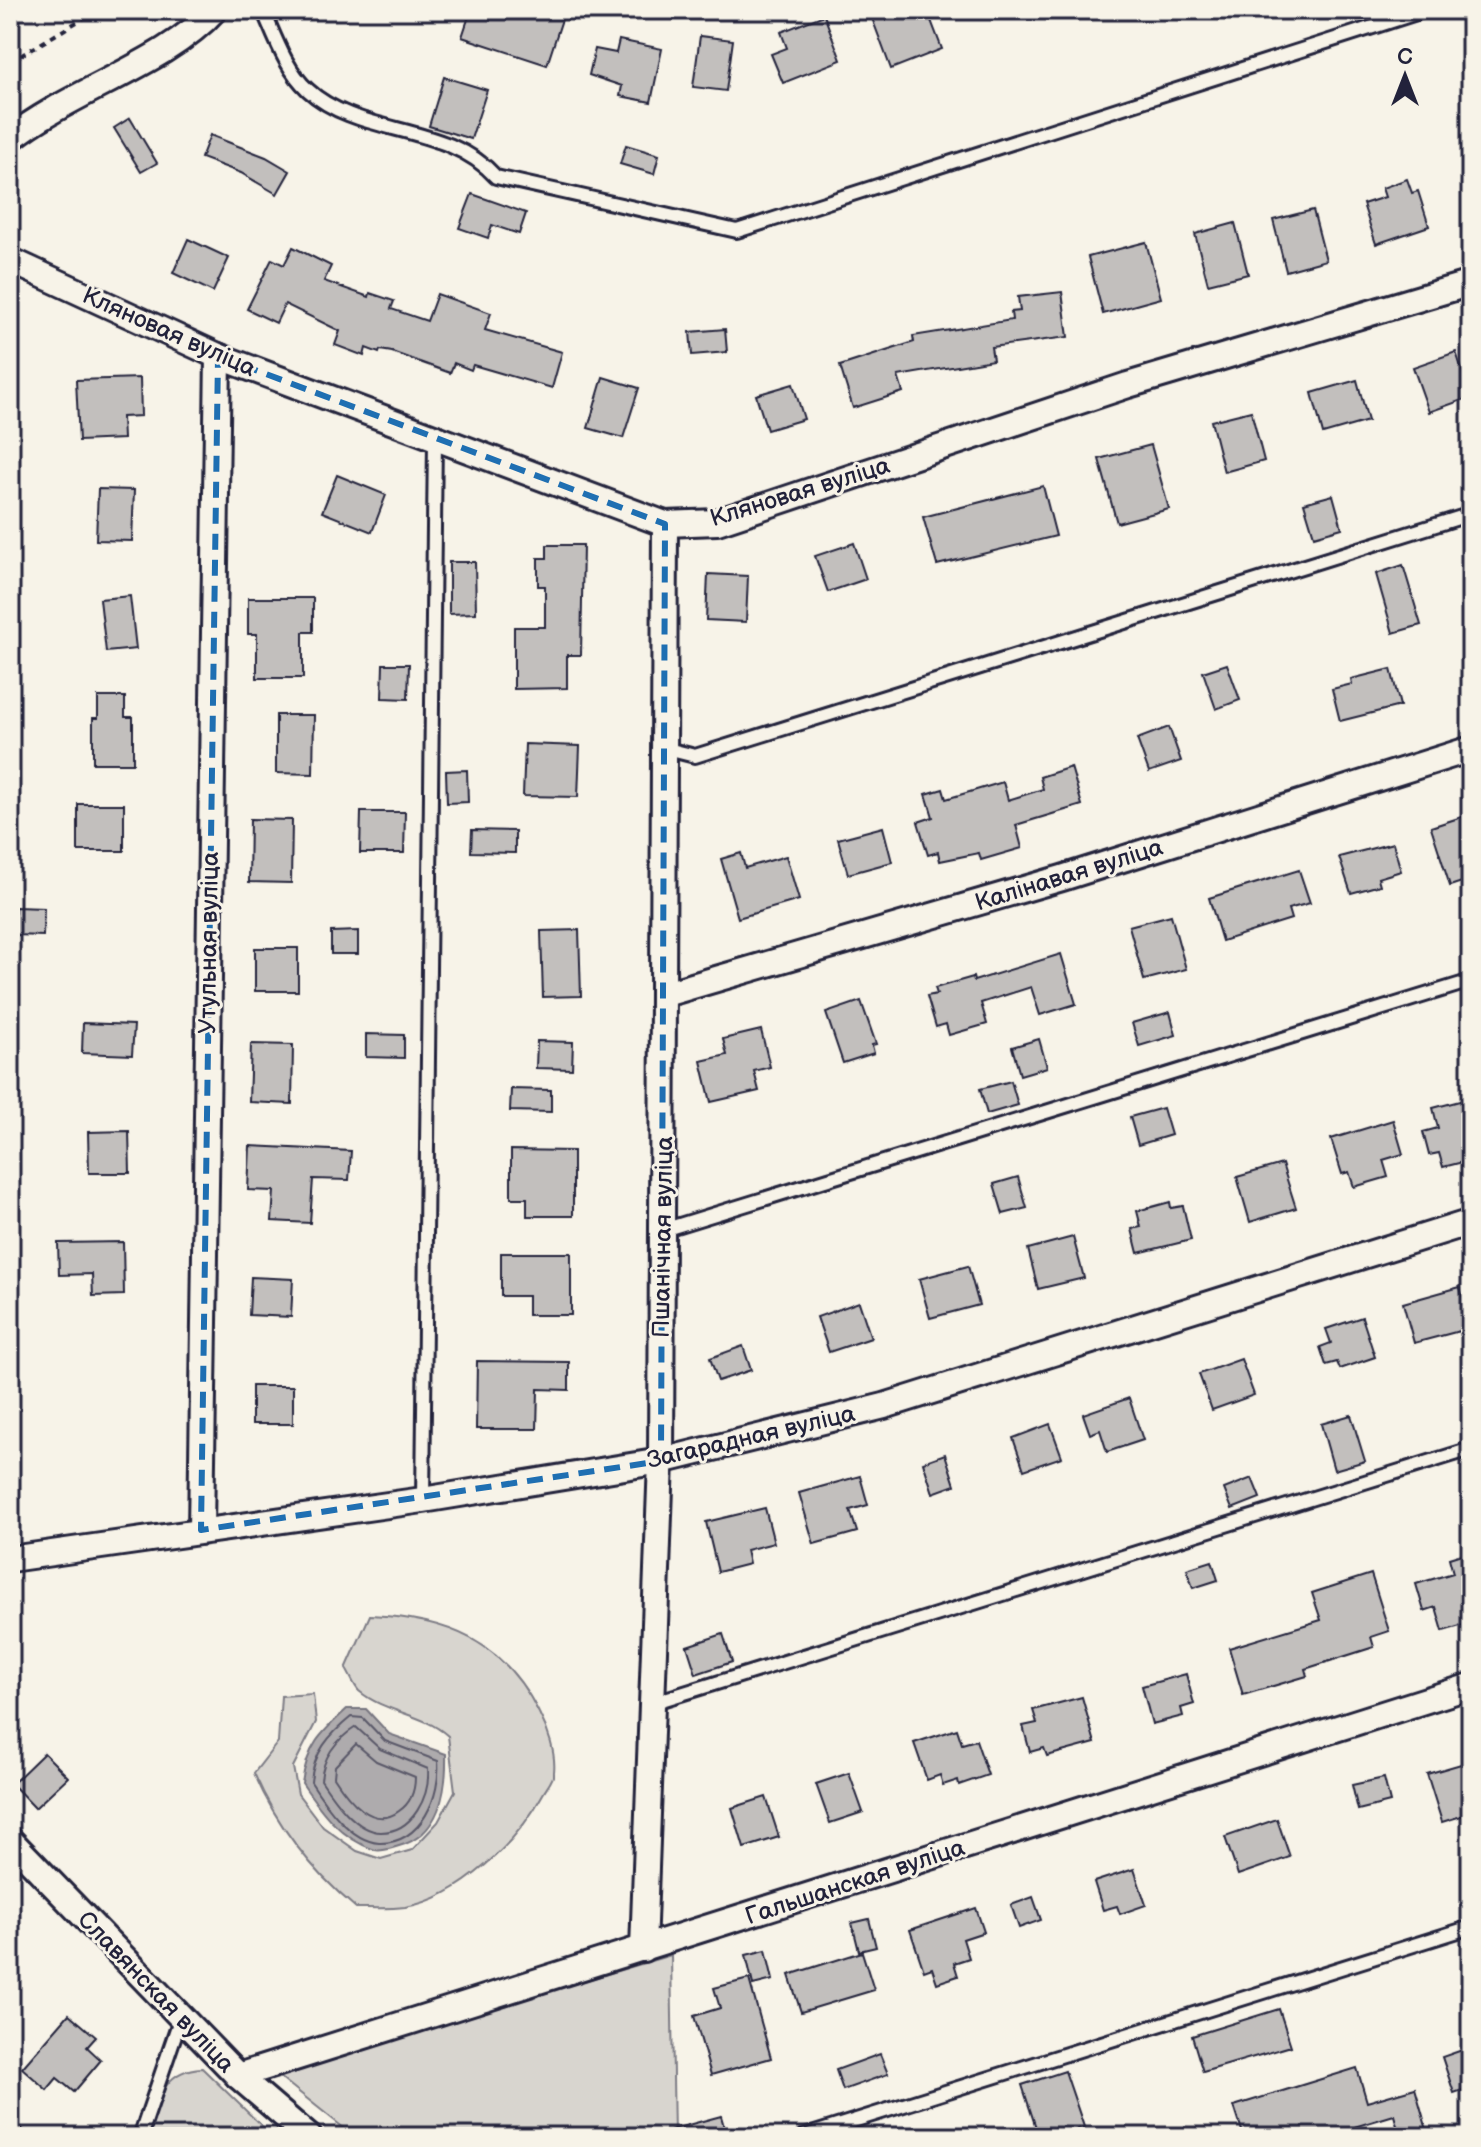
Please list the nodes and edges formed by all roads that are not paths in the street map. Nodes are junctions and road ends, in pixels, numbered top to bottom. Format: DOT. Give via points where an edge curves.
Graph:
graph roads {
  1 [pos="214,10"];
  2 [pos="263,10"];
  3 [pos="1426,10"];
  4 [pos="10,139"];
  5 [pos="10,260"];
  6 [pos="1471,283"];
  7 [pos="218,356"];
  8 [pos="435,439"];
  9 [pos="1471,514"];
  10 [pos="665,524"];
  11 [pos="663,748"];
  12 [pos="1471,749"];
  13 [pos="1471,981"];
  14 [pos="665,994"];
  15 [pos="1471,1222"];
  16 [pos="663,1230"];
  17 [pos="1471,1449"];
  18 [pos="661,1461"];
  19 [pos="423,1500"];
  20 [pos="201,1530"];
  21 [pos="10,1559"];
  22 [pos="1471,1686"];
  23 [pos="652,1703"];
  24 [pos="10,1840"];
  25 [pos="1471,1927"];
  26 [pos="643,1949"];
  27 [pos="181,2017"];
  28 [pos="238,2076"];
  29 [pos="10,2127"];
  30 [pos="19,2137"];
  31 [pos="140,2137"];
  32 [pos="309,2137"];
  33 [pos="802,2137"];
  1 -- 4 [label="street" via="184,37 39,116"];
  2 -- 3 [label="lane" via="287,62 327,106 444,143 480,159 496,177 737,231"];
  5 -- 7 [label="street, Кляновая вуліца"];
  6 -- 10 [label="street, Кляновая вуліца" via="1128,385 717,522"];
  7 -- 8 [label="street, Кляновая вуліца"];
  7 -- 20 [label="street, Утульная вуліца"];
  8 -- 10 [label="street, Кляновая вуліца"];
  8 -- 19 [label="lane"];
  9 -- 11 [label="lane" via="695,756"];
  10 -- 11 [label="street, Пшанічная вуліца"];
  11 -- 14 [label="street, Пшанічная вуліца"];
  12 -- 14 [label="street, Калінавая вуліца" via="1062,878"];
  13 -- 16 [label="lane"];
  14 -- 16 [label="street, Пшанічная вуліца"];
  15 -- 18 [label="street, Загарадная вуліца" via="884,1406"];
  16 -- 18 [label="street, Пшанічная вуліца"];
  17 -- 23 [label="lane"];
  18 -- 19 [label="street, Загарадная вуліца"];
  18 -- 23 [label="street, Пшанічная вуліца"];
  19 -- 20 [label="street, Загарадная вуліца"];
  20 -- 21 [label="street, Загарадная вуліца"];
  22 -- 26 [label="street, Гальшанская вуліца"];
  23 -- 26 [label="street, Пшанічная вуліца"];
  24 -- 27 [label="street, Славянская вуліца"];
  25 -- 33 [label="lane"];
  26 -- 28 [label="street, Гальшанская вуліца"];
  27 -- 28 [label="street, Славянская вуліца"];
  27 -- 31 [label="lane"];
  28 -- 32 [label="street, Славянская вуліца"];
  29 -- 30 [label="lane"];
}
